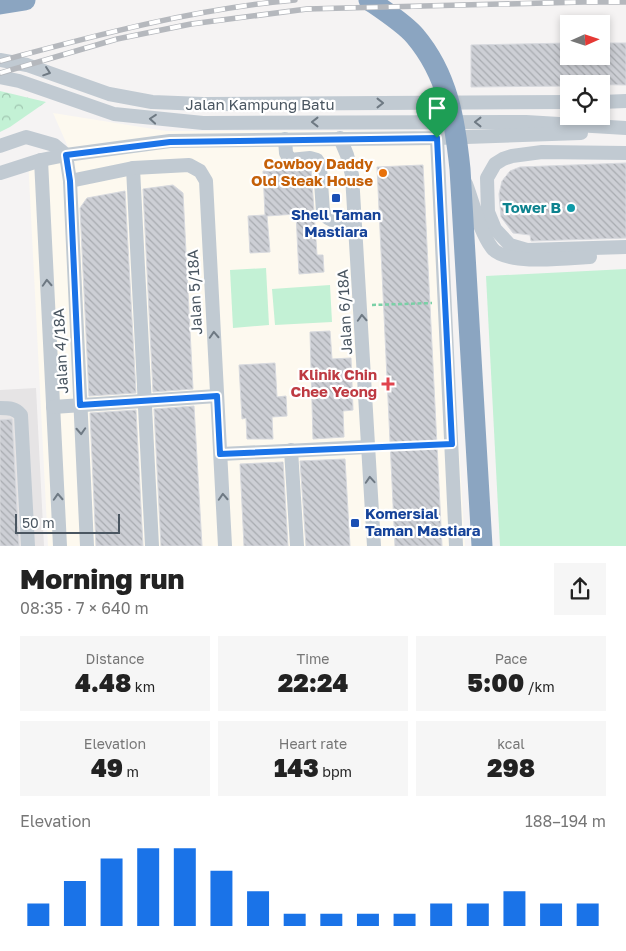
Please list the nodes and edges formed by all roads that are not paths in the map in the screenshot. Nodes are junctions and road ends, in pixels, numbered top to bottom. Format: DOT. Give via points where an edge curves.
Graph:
graph roads {
  1 [pos="25,0"];
  2 [pos="368,0"];
  3 [pos="0,4"];
  4 [pos="0,60"];
  5 [pos="0,78"];
  6 [pos="626,101"];
  7 [pos="560,102"];
  8 [pos="610,102"];
  9 [pos="626,129"];
  10 [pos="538,135"];
  11 [pos="340,138"];
  12 [pos="437,138"];
  13 [pos="285,139"];
  14 [pos="0,146"];
  15 [pos="542,152"];
  16 [pos="626,153"];
  17 [pos="66,155"];
  18 [pos="41,160"];
  19 [pos="133,168"];
  20 [pos="460,170"];
  21 [pos="0,173"];
  22 [pos="70,181"];
  23 [pos="356,232"];
  24 [pos="626,247"];
  25 [pos="626,256"];
  26 [pos="217,396"];
  27 [pos="144,401"];
  28 [pos="80,405"];
  29 [pos="53,407"];
  30 [pos="0,408"];
  31 [pos="368,447"];
  32 [pos="291,450"];
  33 [pos="220,454"];
  34 [pos="28,546"];
  35 [pos="60,546"];
  36 [pos="87,546"];
  37 [pos="152,546"];
  38 [pos="225,546"];
  39 [pos="296,546"];
  40 [pos="374,546"];
  41 [pos="456,546"];
  42 [pos="482,546"];
  1 -- 3 [label="highway"];
  2 -- 20 [label="highway" via="414,35 434,65 453,111"];
  4 -- 7 [label="street, Jalan Kampung Batu, one-way" via="27,65 109,94 152,102"];
  9 -- 5 [label="street, Jalan Kampung Batu, one-way" via="526,122 203,123 150,119 114,114 19,81"];
  6 -- 8 [label="street"];
  9 -- 10 [label="street"];
  10 -- 12 [label="street"];
  10 -- 15 [label="street"];
  11 -- 12 [label="street"];
  11 -- 13 [label="street"];
  11 -- 23 [label="street, Jalan 6/18A" via="352,175"];
  12 -- 41 [label="street"];
  13 -- 17 [label="street" via="170,142"];
  13 -- 23 [label="street" via="286,154 290,160 317,160 323,212 328,218"];
  14 -- 17 [label="street" via="26,137 54,145"];
  15 -- 16 [label="street"];
  15 -- 24 [label="street" via="503,158 487,178 488,212 495,228 510,245 527,250"];
  17 -- 18 [label="street"];
  17 -- 22 [label="street, Jalan 4/18A"];
  18 -- 21 [label="street"];
  29 -- 18 [label="street, Jalan 4/18A, one-way"];
  19 -- 22 [label="street, Jalan 5/18A"];
  26 -- 19 [label="street, Jalan 5/18A, one-way" via="206,181 200,171 189,165"];
  19 -- 27 [label="street"];
  20 -- 25 [label="street" via="483,233 494,250 528,260 564,252"];
  20 -- 42 [label="highway"];
  22 -- 28 [label="street, Jalan 4/18A"];
  31 -- 23 [label="street, Jalan 6/18A, one-way"];
  26 -- 27 [label="street"];
  26 -- 33 [label="street, Jalan 5/18A"];
  27 -- 28 [label="street"];
  27 -- 37 [label="street"];
  28 -- 29 [label="street"];
  28 -- 36 [label="street, Jalan 4/18A, one-way"];
  35 -- 29 [label="street, Jalan 4/18A, one-way"];
  30 -- 34 [label="street" via="17,410 21,415"];
  31 -- 32 [label="street"];
  40 -- 31 [label="street, Jalan 6/18A, one-way"];
  32 -- 33 [label="street"];
  32 -- 39 [label="street"];
  38 -- 33 [label="street, Jalan 5/18A, one-way"];
}
